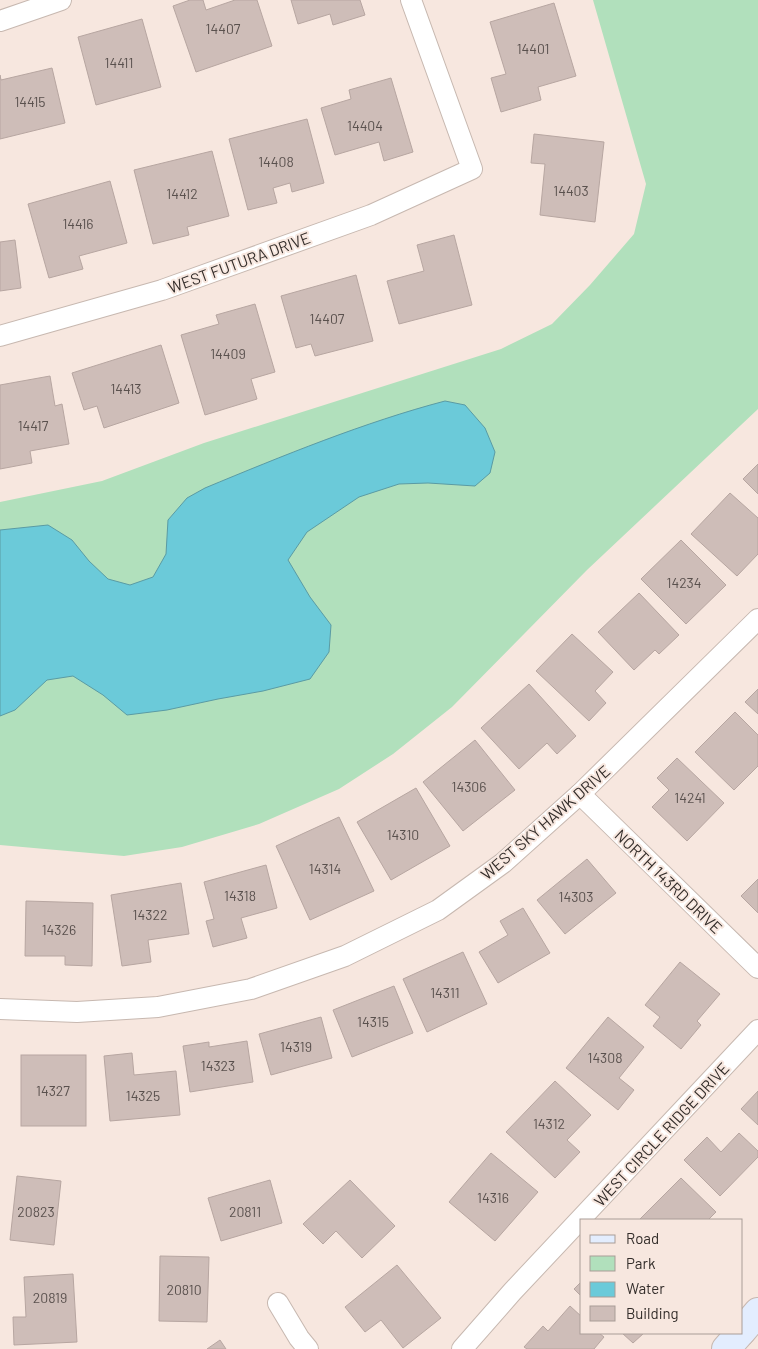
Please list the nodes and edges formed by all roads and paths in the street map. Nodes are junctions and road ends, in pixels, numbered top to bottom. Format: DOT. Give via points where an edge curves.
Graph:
graph roads {
  1 [pos="61,0"];
  2 [pos="411,0"];
  3 [pos="0,22"];
  4 [pos="0,336"];
  5 [pos="758,619"];
  6 [pos="580,794"];
  7 [pos="758,968"];
  8 [pos="0,1009"];
  9 [pos="758,1030"];
  10 [pos="581,1219"];
  11 [pos="580,1220"];
  12 [pos="278,1302"];
  13 [pos="758,1312"];
  14 [pos="743,1330"];
  15 [pos="739,1334"];
  16 [pos="308,1349"];
  17 [pos="462,1349"];
  18 [pos="726,1349"];
  1 -- 3 [label="street"];
  2 -- 4 [label="street, WEST FUTURA DRIVE" via="472,169 371,215 171,286"];
  5 -- 6 [label="street, WEST SKY HAWK DRIVE"];
  6 -- 7 [label="street, NORTH 143RD DRIVE"];
  6 -- 8 [label="street, WEST SKY HAWK DRIVE" via="503,863 438,910 345,956 251,989 158,1007 77,1012"];
  9 -- 10 [label="street, WEST CIRCLE RIDGE DRIVE"];
  11 -- 17 [label="street, WEST CIRCLE RIDGE DRIVE"];
  12 -- 16 [label="street"];
  13 -- 14 [label="street"];
  15 -- 18 [label="street"];
}
